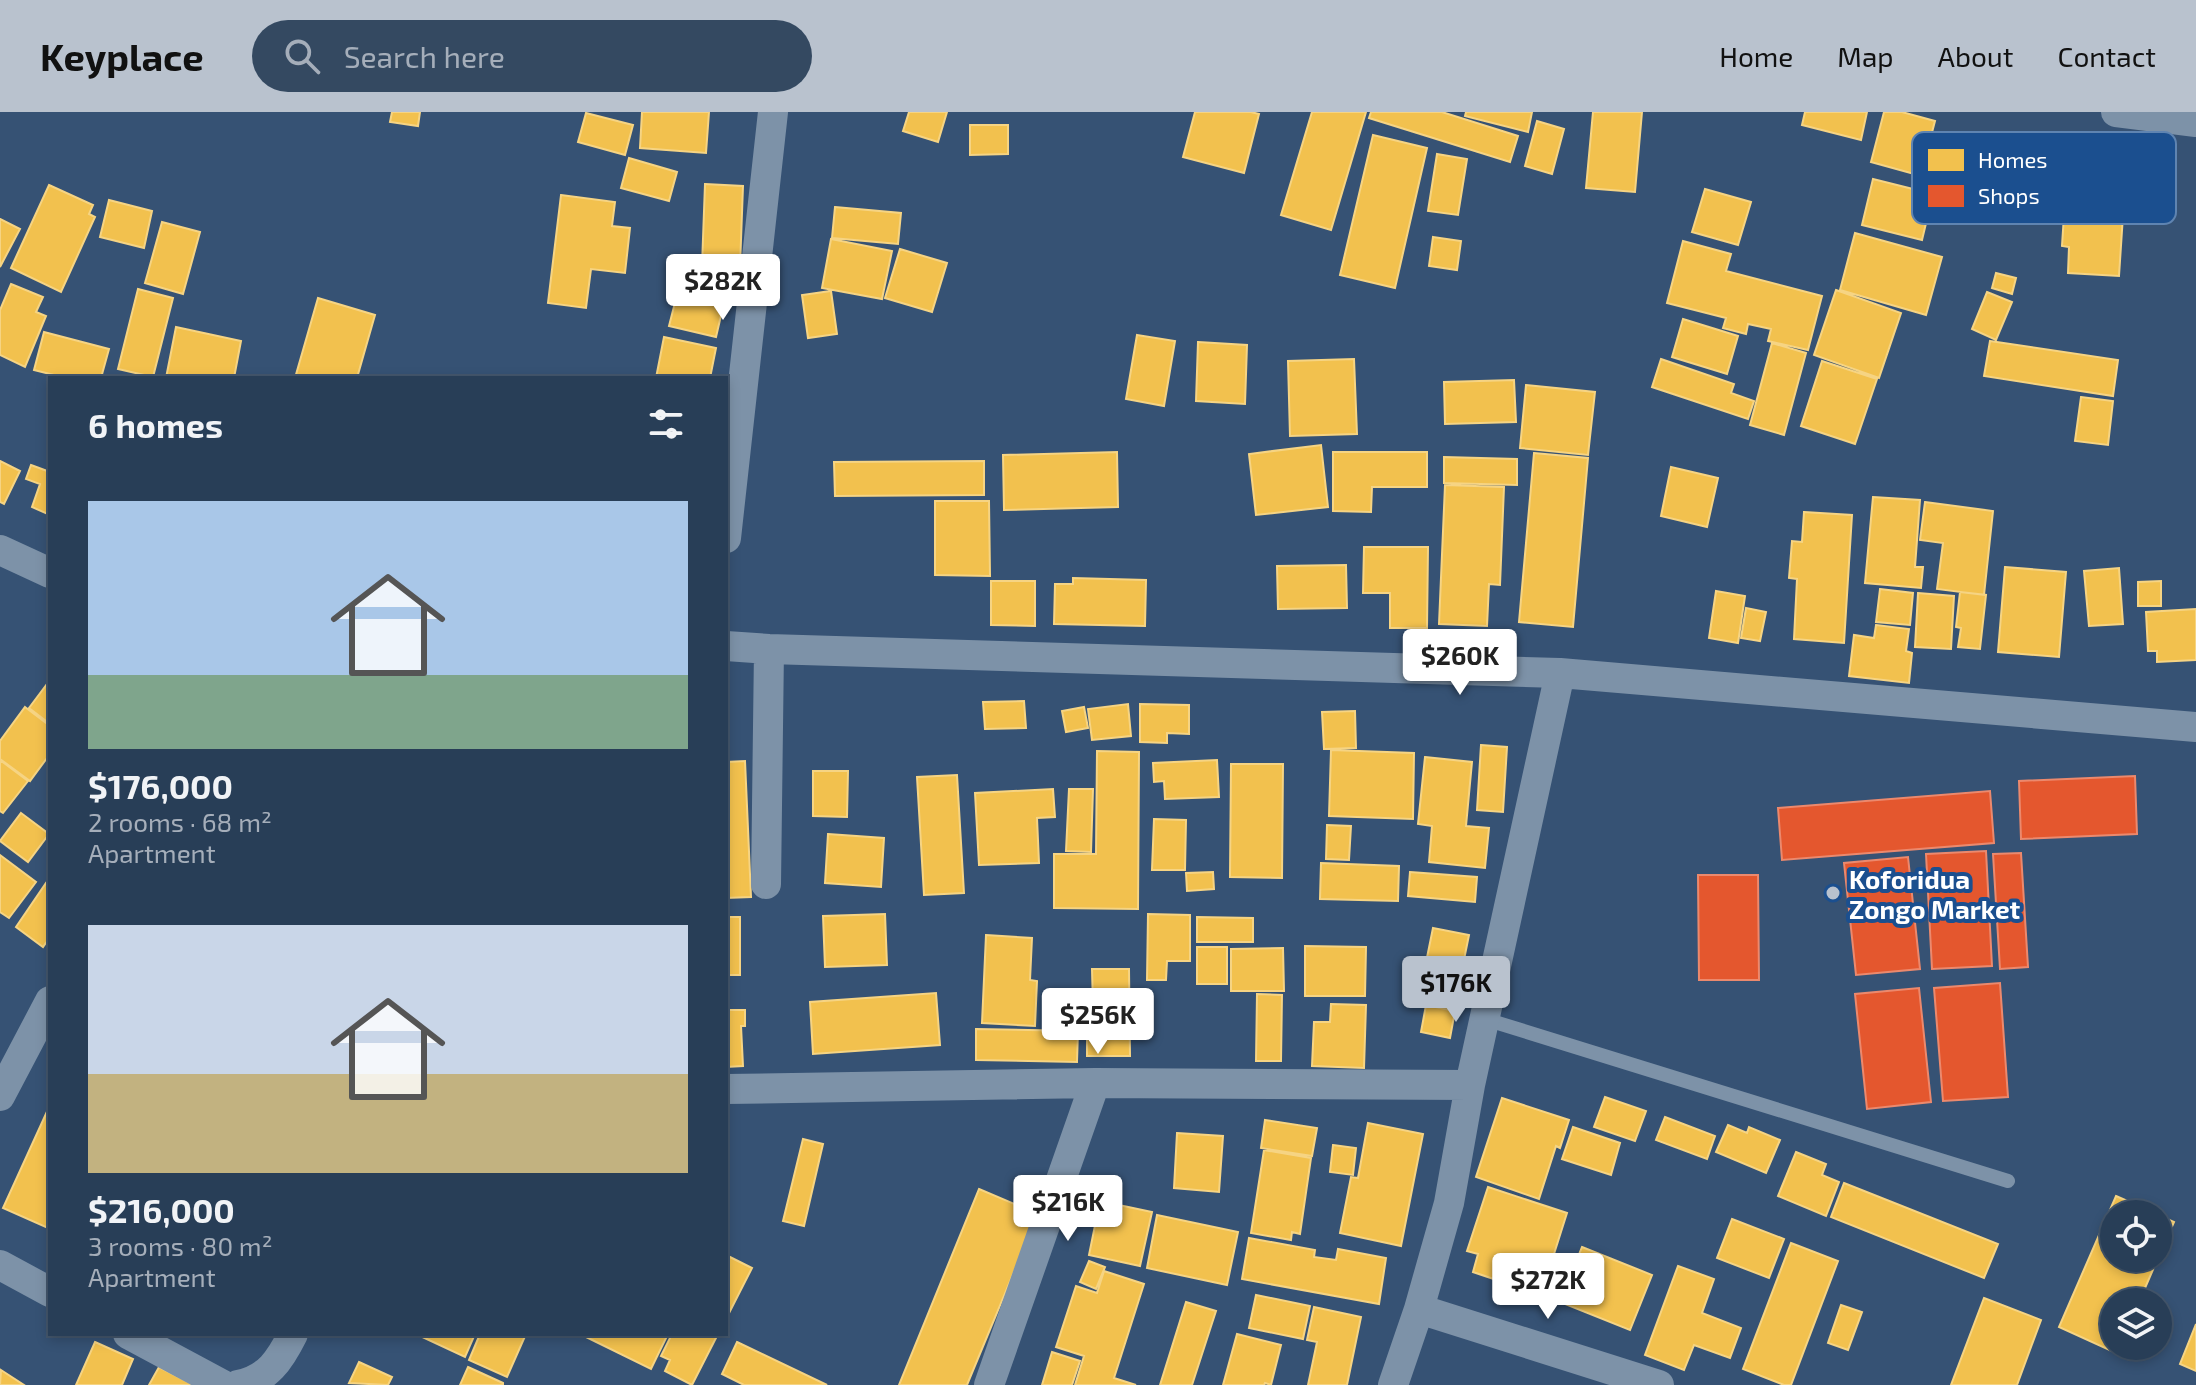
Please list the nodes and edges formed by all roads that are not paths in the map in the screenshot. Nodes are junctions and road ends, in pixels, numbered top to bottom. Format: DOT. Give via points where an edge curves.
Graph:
graph roads {
  1 [pos="773,112"];
  2 [pos="2116,112"];
  3 [pos="2196,122"];
  4 [pos="728,520"];
  5 [pos="0,550"];
  6 [pos="48,572"];
  7 [pos="728,646"];
  8 [pos="769,649"];
  9 [pos="1560,673"];
  10 [pos="2196,727"];
  11 [pos="766,884"];
  12 [pos="48,1005"];
  13 [pos="1485,1019"];
  14 [pos="1095,1083"];
  15 [pos="1470,1085"];
  16 [pos="728,1089"];
  17 [pos="0,1096"];
  18 [pos="2008,1181"];
  19 [pos="0,1265"];
  20 [pos="48,1291"];
  21 [pos="1419,1309"];
  22 [pos="132,1336"];
  23 [pos="292,1336"];
  24 [pos="1626,1379"];
  25 [pos="252,1384"];
  26 [pos="223,1385"];
  27 [pos="989,1385"];
  28 [pos="1393,1385"];
  29 [pos="1659,1385"];
  1 -- 4 [label="street"];
  2 -- 3 [label="street"];
  5 -- 6 [label="street"];
  7 -- 8 [label="street"];
  8 -- 9 [label="street"];
  8 -- 11 [label="street"];
  9 -- 10 [label="street"];
  9 -- 13 [label="street"];
  12 -- 17 [label="street"];
  13 -- 15 [label="street"];
  13 -- 18 [label="lane"];
  14 -- 15 [label="street"];
  14 -- 16 [label="street"];
  14 -- 27 [label="street"];
  15 -- 21 [label="street" via="1449,1203"];
  19 -- 20 [label="street"];
  21 -- 24 [label="street"];
  21 -- 28 [label="street"];
  22 -- 26 [label="street"];
  23 -- 25 [label="street" via="282,1357"];
  24 -- 29 [label="street"];
}
